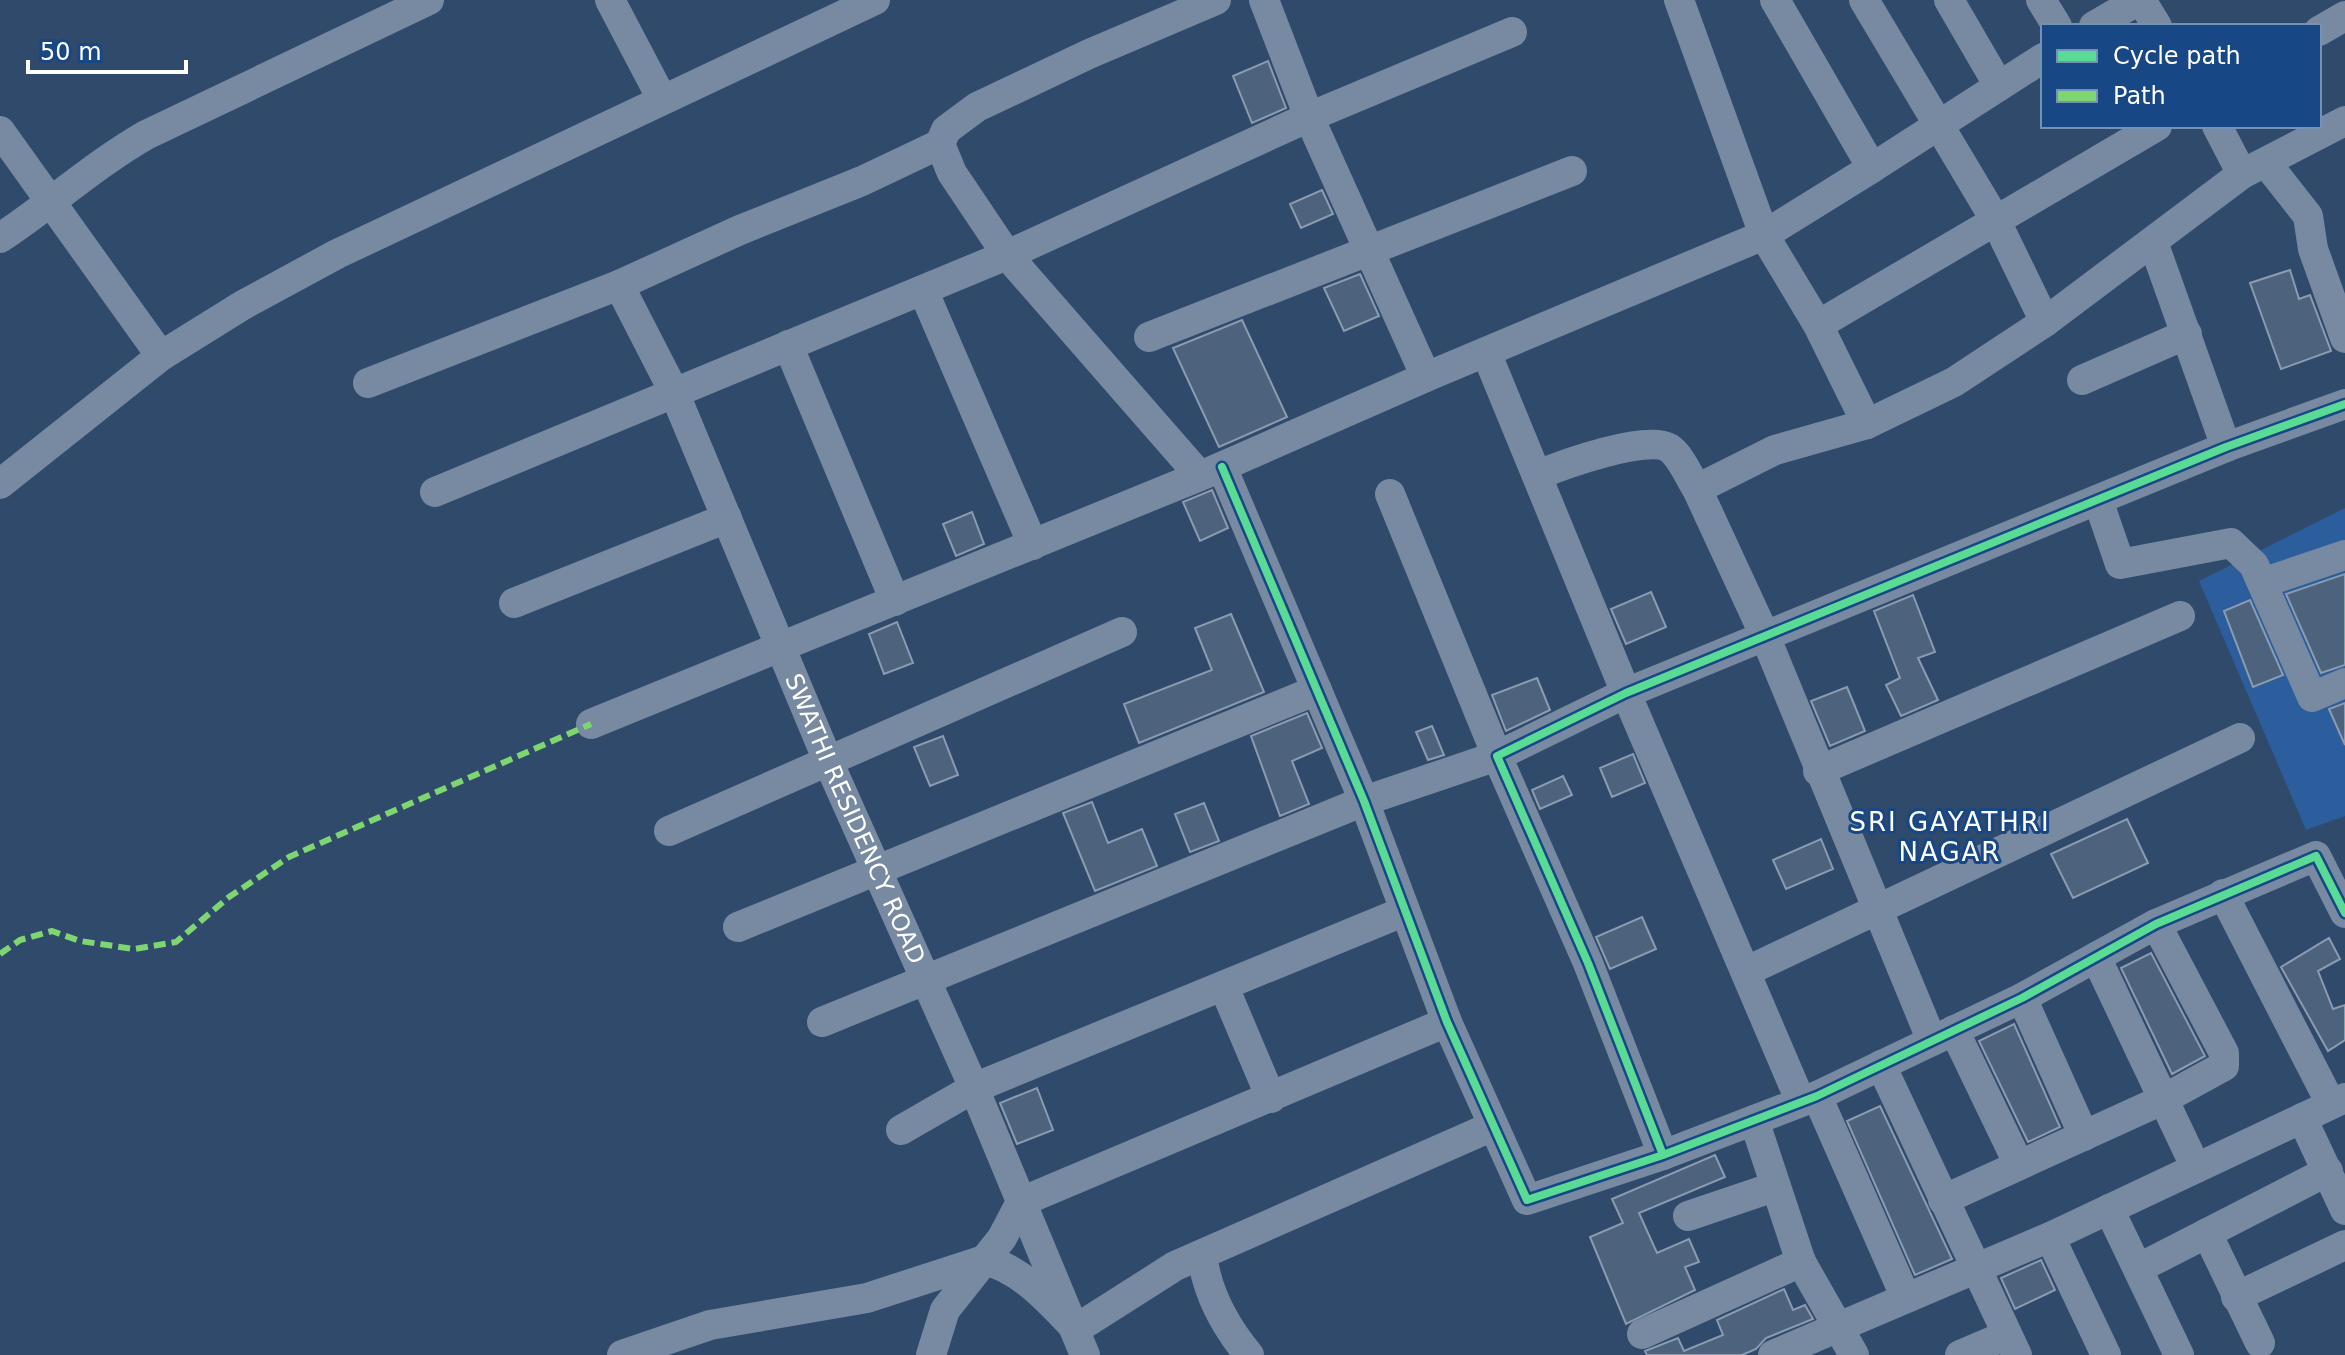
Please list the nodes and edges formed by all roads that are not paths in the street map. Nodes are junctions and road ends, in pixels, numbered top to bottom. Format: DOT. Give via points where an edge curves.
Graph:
graph roads {
  1 [pos="429,0"];
  2 [pos="610,0"];
  3 [pos="875,0"];
  4 [pos="1216,0"];
  5 [pos="1264,0"];
  6 [pos="1680,0"];
  7 [pos="1775,0"];
  8 [pos="1864,0"];
  9 [pos="1949,0"];
  10 [pos="2041,0"];
  11 [pos="2140,0"];
  12 [pos="2345,16"];
  13 [pos="2056,24"];
  14 [pos="2098,24"];
  15 [pos="2156,24"];
  16 [pos="2321,30"];
  17 [pos="1512,32"];
  18 [pos="2041,59"];
  19 [pos="1999,86"];
  20 [pos="662,99"];
  21 [pos="1309,117"];
  22 [pos="2345,121"];
  23 [pos="1940,123"];
  24 [pos="2154,128"];
  25 [pos="2219,128"];
  26 [pos="0,131"];
  27 [pos="940,144"];
  28 [pos="1872,168"];
  29 [pos="2255,169"];
  30 [pos="1572,171"];
  31 [pos="52,204"];
  32 [pos="1996,221"];
  33 [pos="1764,235"];
  34 [pos="0,238"];
  35 [pos="2153,242"];
  36 [pos="1369,249"];
  37 [pos="1007,255"];
  38 [pos="619,285"];
  39 [pos="923,290"];
  40 [pos="2045,322"];
  41 [pos="1818,325"];
  42 [pos="2187,334"];
  43 [pos="1149,337"];
  44 [pos="2345,338"];
  45 [pos="788,345"];
  46 [pos="1486,352"];
  47 [pos="161,356"];
  48 [pos="1426,377"];
  49 [pos="2082,380"];
  50 [pos="368,383"];
  51 [pos="674,392"];
  52 [pos="2345,404"];
  53 [pos="1867,424"];
  54 [pos="2226,447"];
  55 [pos="1211,472"];
  56 [pos="1538,475"];
  57 [pos="0,484"];
  58 [pos="1697,489"];
  59 [pos="435,492"];
  60 [pos="1390,494"];
  61 [pos="2098,500"];
  62 [pos="727,518"];
  63 [pos="1033,545"];
  64 [pos="2345,555"];
  65 [pos="2262,583"];
  66 [pos="895,601"];
  67 [pos="514,603"];
  68 [pos="2180,616"];
  69 [pos="1122,632"];
  70 [pos="1765,636"];
  71 [pos="781,647"];
  72 [pos="2345,683"];
  73 [pos="1317,690"];
  74 [pos="1626,693"];
  75 [pos="591,724"];
  76 [pos="2240,738"];
  77 [pos="1497,756"];
  78 [pos="828,761"];
  79 [pos="1818,771"];
  80 [pos="1364,801"];
  81 [pos="669,831"];
  82 [pos="879,868"];
  83 [pos="2223,894"];
  84 [pos="1879,908"];
  85 [pos="1405,911"];
  86 [pos="2345,913"];
  87 [pos="2156,924"];
  88 [pos="738,927"];
  89 [pos="2096,957"];
  90 [pos="1747,971"];
  91 [pos="926,978"];
  92 [pos="1224,987"];
  93 [pos="2022,998"];
  94 [pos="822,1022"];
  95 [pos="1447,1022"];
  96 [pos="1943,1036"];
  97 [pos="1881,1065"];
  98 [pos="974,1088"];
  99 [pos="1271,1098"];
  100 [pos="1808,1098"];
  101 [pos="2162,1100"];
  102 [pos="2338,1101"];
  103 [pos="2302,1118"];
  104 [pos="1754,1120"];
  105 [pos="1493,1126"];
  106 [pos="901,1130"];
  107 [pos="2084,1136"];
  108 [pos="1663,1155"];
  109 [pos="2019,1165"];
  110 [pos="2196,1168"];
  111 [pos="2328,1171"];
  112 [pos="1774,1187"];
  113 [pos="1943,1200"];
  114 [pos="1021,1202"];
  115 [pos="2109,1209"];
  116 [pos="2345,1210"];
  117 [pos="1688,1216"];
  118 [pos="2207,1233"];
  119 [pos="2050,1237"];
  120 [pos="2345,1245"];
  121 [pos="1202,1255"];
  122 [pos="984,1260"];
  123 [pos="1801,1262"];
  124 [pos="1978,1266"];
  125 [pos="2139,1268"];
  126 [pos="1905,1296"];
  127 [pos="2236,1297"];
  128 [pos="1839,1326"];
  129 [pos="1642,1334"];
  130 [pos="1080,1342"];
  131 [pos="2260,1343"];
  132 [pos="2012,1345"];
  133 [pos="622,1355"];
  134 [pos="931,1355"];
  135 [pos="1249,1355"];
  136 [pos="1773,1355"];
  137 [pos="1854,1355"];
  138 [pos="1960,1355"];
  139 [pos="2106,1355"];
  140 [pos="2179,1355"];
  1 -- 31 [label="street" via="146,135 106,158"];
  2 -- 20 [label="street"];
  3 -- 20 [label="street"];
  4 -- 27 [label="street" via="977,107 946,130"];
  5 -- 21 [label="street"];
  6 -- 33 [label="street"];
  7 -- 28 [label="street"];
  8 -- 23 [label="street"];
  9 -- 19 [label="street"];
  10 -- 13 [label="street"];
  11 -- 14 [label="street"];
  11 -- 15 [label="street"];
  12 -- 16 [label="street"];
  17 -- 21 [label="street"];
  18 -- 19 [label="street"];
  19 -- 23 [label="street"];
  20 -- 47 [label="street" via="337,254"];
  21 -- 36 [label="street"];
  21 -- 37 [label="street"];
  22 -- 29 [label="street"];
  23 -- 28 [label="street"];
  23 -- 32 [label="street"];
  24 -- 32 [label="street"];
  25 -- 29 [label="street"];
  26 -- 31 [label="street"];
  27 -- 37 [label="street" via="952,173"];
  27 -- 38 [label="street"];
  28 -- 33 [label="street"];
  29 -- 35 [label="street"];
  29 -- 44 [label="street" via="2308,216 2313,249"];
  30 -- 36 [label="street"];
  31 -- 34 [label="street"];
  31 -- 47 [label="street"];
  32 -- 40 [label="street"];
  32 -- 41 [label="street"];
  33 -- 41 [label="street"];
  33 -- 46 [label="street"];
  35 -- 40 [label="street"];
  35 -- 42 [label="street"];
  36 -- 43 [label="street"];
  36 -- 48 [label="street"];
  37 -- 39 [label="street"];
  37 -- 55 [label="street"];
  38 -- 50 [label="street"];
  38 -- 51 [label="street, SWATHI RESIDENCY ROAD"];
  39 -- 45 [label="street"];
  39 -- 63 [label="street"];
  40 -- 53 [label="street" via="1954,382"];
  41 -- 53 [label="street"];
  42 -- 49 [label="street"];
  42 -- 54 [label="street"];
  45 -- 51 [label="street"];
  45 -- 66 [label="street"];
  46 -- 48 [label="street"];
  46 -- 56 [label="street"];
  47 -- 57 [label="street"];
  48 -- 55 [label="street"];
  51 -- 59 [label="street"];
  51 -- 62 [label="street, SWATHI RESIDENCY ROAD"];
  52 -- 54 [label="street"];
  53 -- 58 [label="street" via="1775,450"];
  54 -- 61 [label="street"];
  55 -- 63 [label="street"];
  55 -- 73 [label="street"];
  56 -- 58 [label="street" via="1575,459 1659,443 1672,449"];
  56 -- 74 [label="street"];
  58 -- 70 [label="street"];
  60 -- 77 [label="street"];
  61 -- 65 [label="street" via="2120,564 2231,543 2254,565"];
  61 -- 70 [label="street"];
  62 -- 67 [label="street"];
  62 -- 71 [label="street, SWATHI RESIDENCY ROAD"];
  63 -- 66 [label="street"];
  64 -- 65 [label="street"];
  65 -- 72 [label="street" via="2312,697"];
  66 -- 71 [label="street"];
  68 -- 79 [label="street"];
  69 -- 78 [label="street"];
  70 -- 74 [label="street"];
  70 -- 79 [label="street"];
  71 -- 75 [label="street"];
  71 -- 78 [label="street, SWATHI RESIDENCY ROAD"];
  73 -- 80 [label="street"];
  73 -- 82 [label="street"];
  74 -- 77 [label="street"];
  74 -- 90 [label="street"];
  76 -- 84 [label="street"];
  77 -- 80 [label="street"];
  77 -- 108 [label="street" via="1588,963"];
  78 -- 81 [label="street"];
  78 -- 82 [label="street, SWATHI RESIDENCY ROAD"];
  79 -- 84 [label="street"];
  80 -- 85 [label="street"];
  80 -- 91 [label="street"];
  82 -- 88 [label="street"];
  82 -- 91 [label="street, SWATHI RESIDENCY ROAD"];
  83 -- 86 [label="street" via="2316,856"];
  83 -- 87 [label="street"];
  83 -- 102 [label="street"];
  84 -- 90 [label="street"];
  84 -- 96 [label="street"];
  85 -- 92 [label="street"];
  85 -- 95 [label="street"];
  87 -- 89 [label="street"];
  87 -- 101 [label="street" via="2225,1060 2220,1070"];
  89 -- 93 [label="street"];
  89 -- 101 [label="street"];
  90 -- 100 [label="street"];
  91 -- 94 [label="street"];
  91 -- 98 [label="street, SWATHI RESIDENCY ROAD"];
  92 -- 98 [label="street"];
  92 -- 99 [label="street"];
  93 -- 96 [label="street"];
  93 -- 107 [label="street"];
  95 -- 99 [label="street"];
  95 -- 105 [label="street"];
  96 -- 97 [label="street"];
  96 -- 109 [label="street"];
  97 -- 100 [label="street"];
  97 -- 113 [label="street"];
  98 -- 106 [label="street"];
  98 -- 114 [label="street, SWATHI RESIDENCY ROAD"];
  99 -- 114 [label="street"];
  100 -- 104 [label="street"];
  100 -- 126 [label="street"];
  101 -- 107 [label="street"];
  101 -- 110 [label="street"];
  102 -- 103 [label="street"];
  103 -- 110 [label="street"];
  103 -- 111 [label="street"];
  104 -- 108 [label="street"];
  104 -- 112 [label="street"];
  105 -- 108 [label="street" via="1527,1200"];
  105 -- 121 [label="street"];
  107 -- 109 [label="street"];
  109 -- 113 [label="street"];
  110 -- 115 [label="street"];
  111 -- 116 [label="street"];
  111 -- 118 [label="street"];
  112 -- 117 [label="street"];
  112 -- 123 [label="street"];
  113 -- 124 [label="street"];
  114 -- 122 [label="street"];
  114 -- 130 [label="street, SWATHI RESIDENCY ROAD"];
  115 -- 119 [label="street"];
  115 -- 125 [label="street"];
  118 -- 125 [label="street"];
  118 -- 127 [label="street"];
  119 -- 124 [label="street"];
  119 -- 139 [label="street"];
  120 -- 127 [label="street"];
  121 -- 130 [label="street" via="1175,1266"];
  121 -- 135 [label="street" via="1215,1302"];
  122 -- 130 [label="street" via="1001,1263 1016,1274"];
  122 -- 133 [label="street" via="867,1298 710,1325"];
  122 -- 134 [label="street" via="945,1310"];
  123 -- 128 [label="street"];
  123 -- 129 [label="street"];
  124 -- 126 [label="street"];
  124 -- 132 [label="street"];
  125 -- 140 [label="street"];
  126 -- 128 [label="street"];
  127 -- 131 [label="street"];
  128 -- 136 [label="street"];
  128 -- 137 [label="street"];
  132 -- 138 [label="street"];
}
